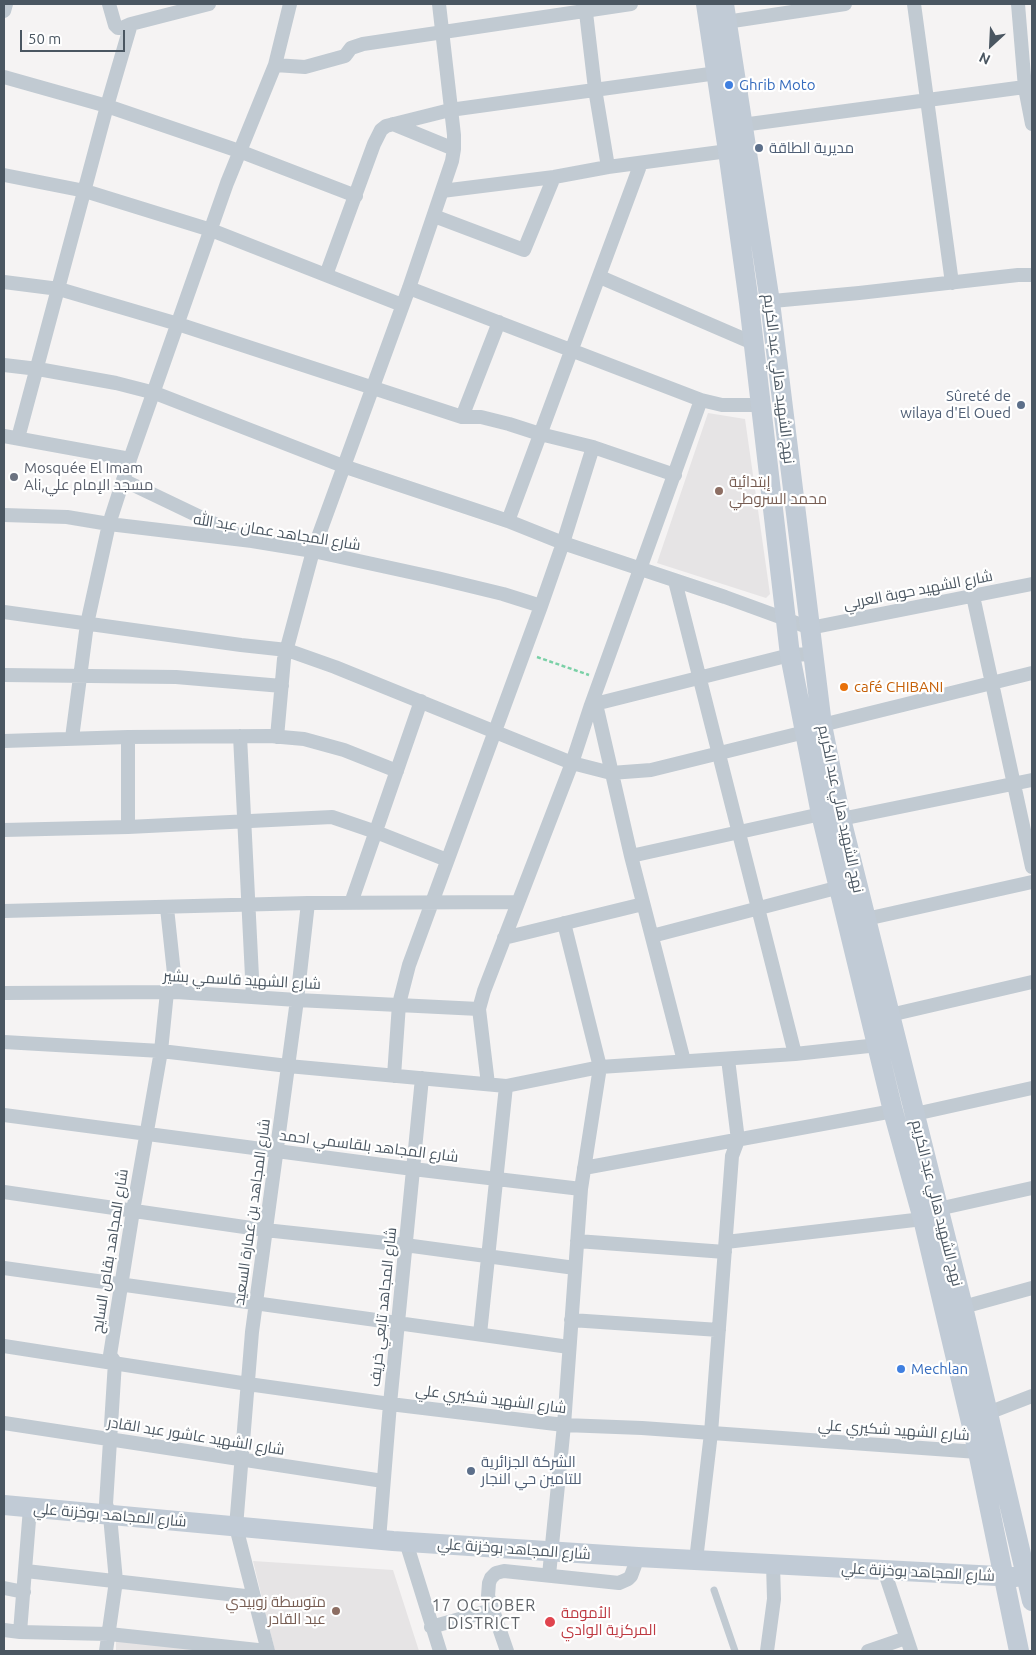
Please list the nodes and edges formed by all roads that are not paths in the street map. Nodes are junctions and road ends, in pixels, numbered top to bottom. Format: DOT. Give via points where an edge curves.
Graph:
graph roads {
  1 [pos="6,4"];
  2 [pos="109,4"];
  3 [pos="209,4"];
  4 [pos="290,4"];
  5 [pos="439,4"];
  6 [pos="631,4"];
  7 [pos="706,4"];
  8 [pos="845,4"];
  9 [pos="914,4"];
  10 [pos="1018,4"];
  11 [pos="585,7"];
  12 [pos="4,11"];
  13 [pos="725,13"];
  14 [pos="132,24"];
  15 [pos="442,31"];
  16 [pos="275,65"];
  17 [pos="717,73"];
  18 [pos="4,77"];
  19 [pos="1029,87"];
  20 [pos="595,89"];
  21 [pos="926,100"];
  22 [pos="107,106"];
  23 [pos="450,110"];
  24 [pos="393,124"];
  25 [pos="1032,124"];
  26 [pos="742,125"];
  27 [pos="454,150"];
  28 [pos="728,151"];
  29 [pos="239,152"];
  30 [pos="641,163"];
  31 [pos="608,167"];
  32 [pos="4,175"];
  33 [pos="554,177"];
  34 [pos="85,190"];
  35 [pos="442,191"];
  36 [pos="356,196"];
  37 [pos="434,216"];
  38 [pos="211,230"];
  39 [pos="326,275"];
  40 [pos="1032,275"];
  41 [pos="600,277"];
  42 [pos="4,282"];
  43 [pos="952,283"];
  44 [pos="409,288"];
  45 [pos="59,289"];
  46 [pos="770,302"];
  47 [pos="749,303"];
  48 [pos="402,305"];
  49 [pos="499,322"];
  50 [pos="178,324"];
  51 [pos="753,343"];
  52 [pos="571,349"];
  53 [pos="4,365"];
  54 [pos="38,369"];
  55 [pos="373,387"];
  56 [pos="155,393"];
  57 [pos="701,400"];
  58 [pos="760,405"];
  59 [pos="462,417"];
  60 [pos="540,434"];
  61 [pos="4,436"];
  62 [pos="18,438"];
  63 [pos="593,447"];
  64 [pos="130,459"];
  65 [pos="343,466"];
  66 [pos="674,475"];
  67 [pos="123,480"];
  68 [pos="4,515"];
  69 [pos="508,521"];
  70 [pos="109,524"];
  71 [pos="252,542"];
  72 [pos="563,543"];
  73 [pos="313,551"];
  74 [pos="641,569"];
  75 [pos="675,581"];
  76 [pos="1032,584"];
  77 [pos="973,596"];
  78 [pos="541,606"];
  79 [pos="4,612"];
  80 [pos="787,619"];
  81 [pos="87,624"];
  82 [pos="810,628"];
  83 [pos="287,650"];
  84 [pos="813,654"];
  85 [pos="790,655"];
  86 [pos="1032,673"];
  87 [pos="4,675"];
  88 [pos="80,675"];
  89 [pos="699,677"];
  90 [pos="991,682"];
  91 [pos="282,686"];
  92 [pos="421,702"];
  93 [pos="593,705"];
  94 [pos="814,728"];
  95 [pos="494,732"];
  96 [pos="240,736"];
  97 [pos="128,737"];
  98 [pos="277,737"];
  99 [pos="72,738"];
  100 [pos="4,741"];
  101 [pos="718,754"];
  102 [pos="572,763"];
  103 [pos="397,771"];
  104 [pos="611,773"];
  105 [pos="1032,780"];
  106 [pos="1014,784"];
  107 [pos="821,814"];
  108 [pos="841,819"];
  109 [pos="245,822"];
  110 [pos="128,826"];
  111 [pos="4,830"];
  112 [pos="738,831"];
  113 [pos="376,832"];
  114 [pos="631,856"];
  115 [pos="447,860"];
  116 [pos="1032,867"];
  117 [pos="1032,882"];
  118 [pos="840,887"];
  119 [pos="434,902"];
  120 [pos="518,902"];
  121 [pos="308,903"];
  122 [pos="351,903"];
  123 [pos="644,904"];
  124 [pos="248,905"];
  125 [pos="167,908"];
  126 [pos="758,908"];
  127 [pos="4,911"];
  128 [pos="858,911"];
  129 [pos="564,923"];
  130 [pos="652,936"];
  131 [pos="504,938"];
  132 [pos="1032,982"];
  133 [pos="172,992"];
  134 [pos="4,993"];
  135 [pos="253,997"];
  136 [pos="297,1000"];
  137 [pos="400,1004"];
  138 [pos="479,1009"];
  139 [pos="890,1015"];
  140 [pos="4,1042"];
  141 [pos="878,1045"];
  142 [pos="161,1051"];
  143 [pos="795,1054"];
  144 [pos="728,1059"];
  145 [pos="684,1061"];
  146 [pos="288,1066"];
  147 [pos="600,1067"];
  148 [pos="394,1076"];
  149 [pos="422,1078"];
  150 [pos="488,1084"];
  151 [pos="506,1086"];
  152 [pos="1032,1088"];
  153 [pos="893,1111"];
  154 [pos="915,1114"];
  155 [pos="4,1116"];
  156 [pos="146,1134"];
  157 [pos="738,1140"];
  158 [pos="276,1151"];
  159 [pos="584,1168"];
  160 [pos="413,1169"];
  161 [pos="496,1179"];
  162 [pos="1032,1188"];
  163 [pos="581,1189"];
  164 [pos="4,1192"];
  165 [pos="133,1211"];
  166 [pos="931,1214"];
  167 [pos="265,1230"];
  168 [pos="576,1241"];
  169 [pos="405,1245"];
  170 [pos="726,1247"];
  171 [pos="488,1257"];
  172 [pos="4,1268"];
  173 [pos="575,1268"];
  174 [pos="121,1284"];
  175 [pos="1032,1288"];
  176 [pos="256,1304"];
  177 [pos="963,1306"];
  178 [pos="571,1320"];
  179 [pos="398,1322"];
  180 [pos="719,1330"];
  181 [pos="480,1334"];
  182 [pos="4,1346"];
  183 [pos="569,1347"];
  184 [pos="115,1362"];
  185 [pos="248,1384"];
  186 [pos="1032,1396"];
  187 [pos="390,1404"];
  188 [pos="988,1413"];
  189 [pos="4,1423"];
  190 [pos="564,1425"];
  191 [pos="711,1433"];
  192 [pos="110,1439"];
  193 [pos="978,1452"];
  194 [pos="242,1460"];
  195 [pos="383,1481"];
  196 [pos="4,1505"];
  197 [pos="30,1508"];
  198 [pos="110,1516"];
  199 [pos="236,1527"];
  200 [pos="379,1540"];
  201 [pos="406,1542"];
  202 [pos="552,1550"];
  203 [pos="638,1557"];
  204 [pos="696,1560"];
  205 [pos="773,1564"];
  206 [pos="884,1570"];
  207 [pos="26,1571"];
  208 [pos="549,1575"];
  209 [pos="1002,1577"];
  210 [pos="1025,1577"];
  211 [pos="116,1581"];
  212 [pos="4,1588"];
  213 [pos="714,1590"];
  214 [pos="24,1592"];
  215 [pos="254,1597"];
  216 [pos="1032,1601"];
  217 [pos="492,1610"];
  218 [pos="431,1627"];
  219 [pos="4,1630"];
  220 [pos="20,1632"];
  221 [pos="109,1634"];
  222 [pos="909,1645"];
  223 [pos="106,1651"];
  224 [pos="268,1651"];
  225 [pos="440,1651"];
  226 [pos="507,1651"];
  227 [pos="735,1651"];
  228 [pos="767,1651"];
  229 [pos="868,1651"];
  230 [pos="1019,1651"];
  1 -- 12 [label="street"];
  2 -- 14 [label="street" via="118,28"];
  3 -- 14 [label="street"];
  4 -- 16 [label="street"];
  5 -- 15 [label="street"];
  6 -- 11 [label="street"];
  7 -- 17 [label="main road"];
  8 -- 13 [label="street"];
  9 -- 21 [label="street"];
  10 -- 19 [label="street"];
  11 -- 15 [label="street"];
  11 -- 20 [label="street"];
  13 -- 26 [label="main road, نهج الشهيد هالي عبد الكريم"];
  14 -- 22 [label="street"];
  15 -- 16 [label="street" via="363,44 351,48 345,56 305,67"];
  15 -- 23 [label="street"];
  16 -- 29 [label="street"];
  17 -- 20 [label="street"];
  17 -- 28 [label="main road"];
  18 -- 22 [label="street"];
  19 -- 21 [label="street"];
  19 -- 25 [label="street"];
  20 -- 23 [label="street"];
  20 -- 31 [label="street"];
  21 -- 26 [label="street"];
  21 -- 43 [label="street"];
  22 -- 29 [label="street"];
  22 -- 34 [label="street"];
  23 -- 24 [label="street"];
  23 -- 27 [label="street"];
  24 -- 27 [label="street"];
  24 -- 36 [label="street" via="379,133"];
  26 -- 46 [label="main road, نهج الشهيد هالي عبد الكريم"];
  27 -- 35 [label="street"];
  28 -- 30 [label="street"];
  28 -- 47 [label="main road"];
  29 -- 36 [label="street"];
  29 -- 38 [label="street"];
  30 -- 31 [label="street"];
  30 -- 41 [label="street"];
  31 -- 33 [label="street"];
  32 -- 34 [label="street"];
  33 -- 35 [label="street"];
  33 -- 37 [label="street" via="524,250"];
  34 -- 38 [label="street"];
  34 -- 45 [label="street"];
  35 -- 37 [label="street"];
  36 -- 39 [label="street"];
  37 -- 44 [label="street"];
  38 -- 39 [label="street"];
  38 -- 50 [label="street"];
  39 -- 48 [label="street"];
  40 -- 43 [label="street"];
  41 -- 51 [label="street"];
  41 -- 52 [label="street"];
  42 -- 45 [label="street"];
  43 -- 46 [label="street"];
  44 -- 48 [label="street"];
  44 -- 49 [label="street"];
  45 -- 50 [label="street"];
  45 -- 54 [label="street"];
  46 -- 47 [label="street"];
  46 -- 82 [label="main road, نهج الشهيد هالي عبد الكريم"];
  47 -- 51 [label="main road"];
  48 -- 55 [label="street"];
  49 -- 52 [label="street"];
  49 -- 59 [label="street"];
  50 -- 55 [label="street"];
  50 -- 56 [label="street"];
  51 -- 58 [label="main road"];
  52 -- 57 [label="street"];
  52 -- 60 [label="street"];
  53 -- 54 [label="street"];
  54 -- 56 [label="street"];
  54 -- 62 [label="street"];
  55 -- 59 [label="street"];
  55 -- 65 [label="street"];
  56 -- 64 [label="street"];
  56 -- 65 [label="street"];
  57 -- 58 [label="street" via="722,405"];
  57 -- 66 [label="street"];
  58 -- 80 [label="main road"];
  59 -- 60 [label="street" via="481,417"];
  60 -- 63 [label="street"];
  60 -- 69 [label="street"];
  61 -- 62 [label="street"];
  62 -- 64 [label="street"];
  63 -- 66 [label="street"];
  63 -- 72 [label="street"];
  64 -- 67 [label="street"];
  65 -- 69 [label="street"];
  65 -- 73 [label="street"];
  66 -- 74 [label="street"];
  67 -- 70 [label="street"];
  67 -- 71 [label="street"];
  68 -- 70 [label="street, شارع المجاهد عمان عبد الله" via="67,517"];
  69 -- 72 [label="street"];
  70 -- 71 [label="street, شارع المجاهد عمان عبد الله"];
  70 -- 81 [label="street"];
  71 -- 73 [label="street, شارع المجاهد عمان عبد الله"];
  72 -- 74 [label="street"];
  72 -- 78 [label="street"];
  73 -- 78 [label="street, شارع المجاهد عمان عبد الله" via="446,580"];
  73 -- 83 [label="street"];
  74 -- 75 [label="street"];
  74 -- 93 [label="street"];
  75 -- 80 [label="street"];
  75 -- 89 [label="street"];
  76 -- 77 [label="street, شارع الشهيد حوبة العربي"];
  77 -- 82 [label="street, شارع الشهيد حوبة العربي"];
  77 -- 90 [label="street"];
  78 -- 95 [label="street"];
  79 -- 81 [label="street"];
  80 -- 82 [label="street"];
  80 -- 85 [label="main road"];
  81 -- 83 [label="street"];
  81 -- 88 [label="street"];
  82 -- 84 [label="main road, نهج الشهيد هالي عبد الكريم"];
  83 -- 91 [label="street"];
  83 -- 92 [label="street"];
  84 -- 85 [label="street"];
  84 -- 94 [label="main road, نهج الشهيد هالي عبد الكريم"];
  85 -- 89 [label="street"];
  85 -- 94 [label="main road"];
  86 -- 90 [label="street"];
  87 -- 88 [label="street"];
  88 -- 91 [label="street" via="176,677"];
  88 -- 99 [label="street"];
  89 -- 93 [label="street"];
  89 -- 101 [label="street"];
  90 -- 94 [label="street"];
  90 -- 106 [label="street"];
  91 -- 98 [label="street"];
  92 -- 95 [label="street"];
  92 -- 103 [label="street"];
  93 -- 102 [label="street"];
  93 -- 104 [label="street"];
  94 -- 101 [label="street"];
  94 -- 107 [label="main road"];
  94 -- 108 [label="main road, نهج الشهيد هالي عبد الكريم"];
  95 -- 102 [label="street"];
  95 -- 115 [label="street"];
  96 -- 97 [label="street"];
  96 -- 98 [label="street"];
  96 -- 109 [label="street"];
  97 -- 99 [label="street"];
  97 -- 110 [label="street"];
  98 -- 103 [label="street" via="304,739 344,750"];
  99 -- 100 [label="street"];
  101 -- 104 [label="street" via="651,770"];
  101 -- 112 [label="street"];
  102 -- 104 [label="street"];
  102 -- 120 [label="street"];
  103 -- 113 [label="street"];
  104 -- 114 [label="street"];
  105 -- 106 [label="street"];
  106 -- 108 [label="street"];
  106 -- 116 [label="street"];
  107 -- 112 [label="street"];
  107 -- 118 [label="main road"];
  108 -- 128 [label="main road, نهج الشهيد هالي عبد الكريم"];
  109 -- 110 [label="street"];
  109 -- 113 [label="street" via="332,817"];
  109 -- 124 [label="street"];
  110 -- 111 [label="street"];
  112 -- 114 [label="street"];
  112 -- 126 [label="street"];
  113 -- 115 [label="street"];
  113 -- 122 [label="street"];
  114 -- 123 [label="street"];
  115 -- 119 [label="street"];
  117 -- 128 [label="street"];
  118 -- 126 [label="street"];
  118 -- 128 [label="main road"];
  119 -- 120 [label="street"];
  119 -- 122 [label="street"];
  119 -- 137 [label="street" via="409,965"];
  120 -- 131 [label="street"];
  121 -- 122 [label="street"];
  121 -- 124 [label="street"];
  121 -- 136 [label="street, شارع المجاهد بن عمارة السعيد"];
  123 -- 129 [label="street"];
  123 -- 130 [label="street"];
  124 -- 125 [label="street"];
  124 -- 135 [label="street"];
  125 -- 127 [label="street"];
  125 -- 133 [label="street, شارع المجاهد بقاص السايح"];
  126 -- 130 [label="street"];
  126 -- 143 [label="street"];
  128 -- 139 [label="main road, نهج الشهيد هالي عبد الكريم"];
  128 -- 141 [label="main road"];
  129 -- 131 [label="street"];
  129 -- 147 [label="street"];
  130 -- 145 [label="street"];
  131 -- 138 [label="street"];
  132 -- 139 [label="street"];
  133 -- 134 [label="street, شارع الشهيد قاسمي بشير"];
  133 -- 135 [label="street, شارع الشهيد قاسمي بشير"];
  133 -- 142 [label="street, شارع المجاهد بقاص السايح"];
  135 -- 136 [label="street, شارع الشهيد قاسمي بشير"];
  136 -- 137 [label="street, شارع الشهيد قاسمي بشير"];
  136 -- 146 [label="street, شارع المجاهد بن عمارة السعيد"];
  137 -- 138 [label="street, شارع الشهيد قاسمي بشير"];
  137 -- 148 [label="street"];
  138 -- 150 [label="street"];
  139 -- 154 [label="main road, نهج الشهيد هالي عبد الكريم"];
  140 -- 142 [label="street"];
  141 -- 143 [label="street"];
  141 -- 153 [label="main road"];
  142 -- 146 [label="street"];
  142 -- 156 [label="street, شارع المجاهد بقاص السايح"];
  143 -- 144 [label="street"];
  144 -- 145 [label="street"];
  144 -- 157 [label="street"];
  145 -- 147 [label="street"];
  146 -- 148 [label="street"];
  146 -- 158 [label="street, شارع المجاهد بن عمارة السعيد"];
  147 -- 151 [label="street"];
  147 -- 159 [label="street"];
  148 -- 149 [label="street"];
  149 -- 150 [label="street"];
  149 -- 160 [label="street, شارع المجاهد تابعي خريف"];
  150 -- 151 [label="street"];
  151 -- 161 [label="street"];
  152 -- 154 [label="street"];
  153 -- 157 [label="street"];
  153 -- 166 [label="main road"];
  154 -- 166 [label="main road, نهج الشهيد هالي عبد الكريم"];
  155 -- 156 [label="street, شارع المجاهد بلقاسمي احمد"];
  156 -- 158 [label="street, شارع المجاهد بلقاسمي احمد"];
  156 -- 165 [label="street, شارع المجاهد بقاص السايح"];
  157 -- 159 [label="street"];
  157 -- 170 [label="street" via="732,1156"];
  158 -- 160 [label="street, شارع المجاهد بلقاسمي احمد"];
  158 -- 167 [label="street, شارع المجاهد بن عمارة السعيد"];
  159 -- 163 [label="street"];
  160 -- 161 [label="street, شارع المجاهد بلقاسمي احمد"];
  160 -- 169 [label="street, شارع المجاهد تابعي خريف"];
  161 -- 163 [label="street, شارع المجاهد بلقاسمي احمد"];
  161 -- 171 [label="street"];
  162 -- 166 [label="street"];
  163 -- 168 [label="street"];
  164 -- 165 [label="street"];
  165 -- 167 [label="street"];
  165 -- 174 [label="street, شارع المجاهد بقاص السايح"];
  166 -- 170 [label="street"];
  166 -- 177 [label="main road, نهج الشهيد هالي عبد الكريم"];
  166 -- 193 [label="main road"];
  167 -- 169 [label="street"];
  167 -- 176 [label="street, شارع المجاهد بن عمارة السعيد"];
  168 -- 170 [label="street"];
  168 -- 173 [label="street"];
  169 -- 171 [label="street"];
  169 -- 179 [label="street, شارع المجاهد تابعي خريف"];
  170 -- 180 [label="street"];
  171 -- 173 [label="street"];
  171 -- 181 [label="street"];
  172 -- 174 [label="street"];
  173 -- 178 [label="street"];
  174 -- 176 [label="street"];
  174 -- 184 [label="street, شارع المجاهد بقاص السايح" via="110,1355"];
  175 -- 177 [label="street"];
  176 -- 179 [label="street"];
  176 -- 185 [label="street, شارع المجاهد بن عمارة السعيد"];
  177 -- 188 [label="main road, نهج الشهيد هالي عبد الكريم"];
  178 -- 180 [label="street"];
  178 -- 183 [label="street"];
  179 -- 181 [label="street"];
  179 -- 187 [label="street, شارع المجاهد تابعي خريف"];
  180 -- 191 [label="street"];
  181 -- 183 [label="street"];
  182 -- 184 [label="street, شارع الشهيد شكيري علي"];
  183 -- 190 [label="street"];
  184 -- 185 [label="street, شارع الشهيد شكيري علي"];
  184 -- 192 [label="street, شارع المجاهد بقاص السايح"];
  185 -- 187 [label="street, شارع الشهيد شكيري علي"];
  185 -- 194 [label="street, شارع المجاهد بن عمارة السعيد"];
  186 -- 188 [label="street"];
  187 -- 190 [label="street, شارع الشهيد شكيري علي"];
  187 -- 195 [label="street, شارع المجاهد تابعي خريف"];
  188 -- 210 [label="main road, نهج الشهيد هالي عبد الكريم"];
  189 -- 192 [label="street, شارع الشهيد عاشور عبد القادر"];
  190 -- 191 [label="street, شارع الشهيد شكيري علي"];
  190 -- 202 [label="street"];
  191 -- 193 [label="street, شارع الشهيد شكيري علي"];
  191 -- 204 [label="street"];
  192 -- 194 [label="street, شارع الشهيد عاشور عبد القادر"];
  192 -- 198 [label="street, شارع المجاهد بقاص السايح" via="106,1508"];
  193 -- 209 [label="main road"];
  194 -- 195 [label="street, شارع الشهيد عاشور عبد القادر"];
  194 -- 199 [label="street, شارع المجاهد بن عمارة السعيد"];
  195 -- 200 [label="street, شارع المجاهد تابعي خريف"];
  196 -- 197 [label="main road, شارع المجاهد بوخزنة علي"];
  197 -- 198 [label="main road, شارع المجاهد بوخزنة علي"];
  197 -- 207 [label="street"];
  198 -- 199 [label="main road, شارع المجاهد بوخزنة علي"];
  198 -- 211 [label="street, شارع المجاهد بقاص السايح"];
  199 -- 200 [label="main road, شارع المجاهد بوخزنة علي"];
  199 -- 215 [label="street, شارع المجاهد بن عمارة السعيد"];
  200 -- 201 [label="main road, شارع المجاهد بوخزنة علي"];
  201 -- 202 [label="main road, شارع المجاهد بوخزنة علي"];
  201 -- 218 [label="street"];
  202 -- 203 [label="main road, شارع المجاهد بوخزنة علي"];
  202 -- 208 [label="street"];
  203 -- 204 [label="main road, شارع المجاهد بوخزنة علي"];
  203 -- 208 [label="street" via="631,1576 619,1583"];
  204 -- 205 [label="main road, شارع المجاهد بوخزنة علي"];
  205 -- 206 [label="main road, شارع المجاهد بوخزنة علي"];
  205 -- 228 [label="street" via="774,1599"];
  206 -- 209 [label="main road, شارع المجاهد بوخزنة علي"];
  206 -- 222 [label="street"];
  207 -- 211 [label="street"];
  207 -- 214 [label="street"];
  208 -- 217 [label="street" via="496,1573 489,1583"];
  209 -- 210 [label="main road, شارع المجاهد بوخزنة علي"];
  209 -- 230 [label="main road"];
  210 -- 216 [label="main road, نهج الشهيد هالي عبد الكريم"];
  211 -- 215 [label="street"];
  211 -- 221 [label="street, شارع المجاهد بقاص السايح"];
  212 -- 214 [label="street"];
  213 -- 227 [label="lane"];
  214 -- 220 [label="street"];
  215 -- 224 [label="street, شارع المجاهد بن عمارة السعيد"];
  217 -- 218 [label="street"];
  217 -- 226 [label="street"];
  218 -- 225 [label="street"];
  219 -- 220 [label="street"];
  220 -- 221 [label="street"];
  221 -- 223 [label="street, شارع المجاهد بقاص السايح"];
  221 -- 224 [label="street"];
  222 -- 229 [label="street"];
}
